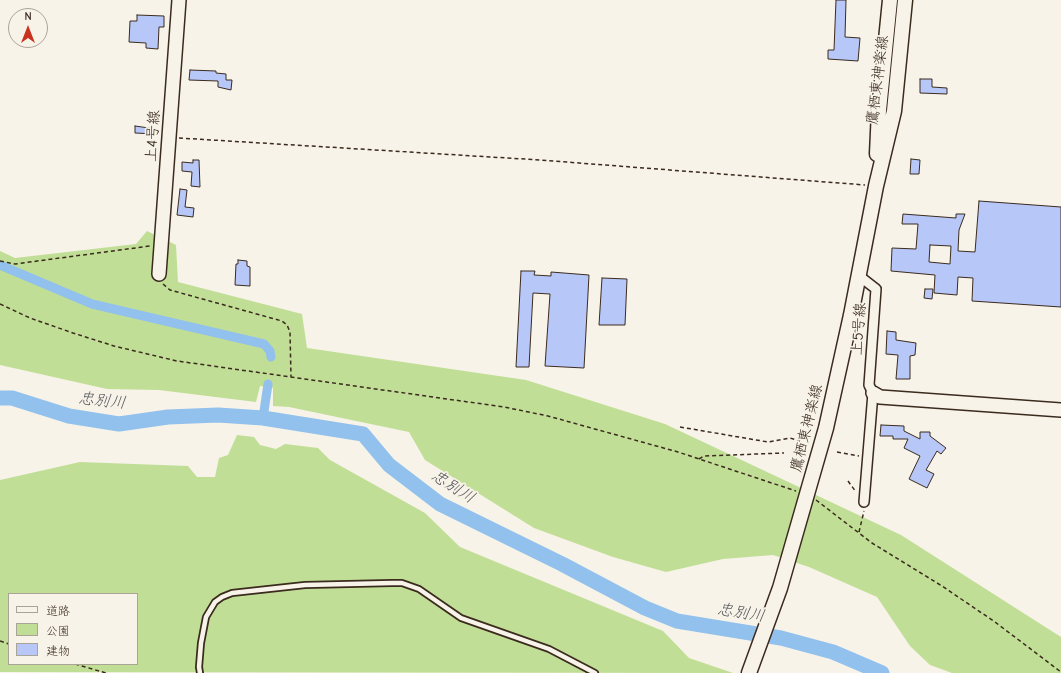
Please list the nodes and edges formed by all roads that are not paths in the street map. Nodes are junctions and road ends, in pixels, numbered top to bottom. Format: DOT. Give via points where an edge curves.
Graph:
graph roads {
  1 [pos="178,0"];
  2 [pos="890,0"];
  3 [pos="905,0"];
  4 [pos="876,186"];
  5 [pos="159,274"];
  6 [pos="858,275"];
  7 [pos="873,393"];
  8 [pos="1061,410"];
  9 [pos="864,502"];
  10 [pos="200,673"];
  11 [pos="594,673"];
  12 [pos="749,673"];
  1 -- 5 [label="street, 上4号線"];
  2 -- 4 [label="main road, 鷹栖東神楽線" via="879,110"];
  3 -- 4 [label="main road, 鷹栖東神楽線" via="894,111"];
  4 -- 6 [label="main road, 鷹栖東神楽線"];
  6 -- 7 [label="street, 上5号線" via="876,289 869,385"];
  6 -- 12 [label="main road, 鷹栖東神楽線" via="826,428 780,588"];
  7 -- 8 [label="street" via="880,397"];
  7 -- 9 [label="street"];
  10 -- 11 [label="lane" via="201,643 206,617 215,602 232,592 305,584 402,583 419,589 461,618 549,649"];
}
